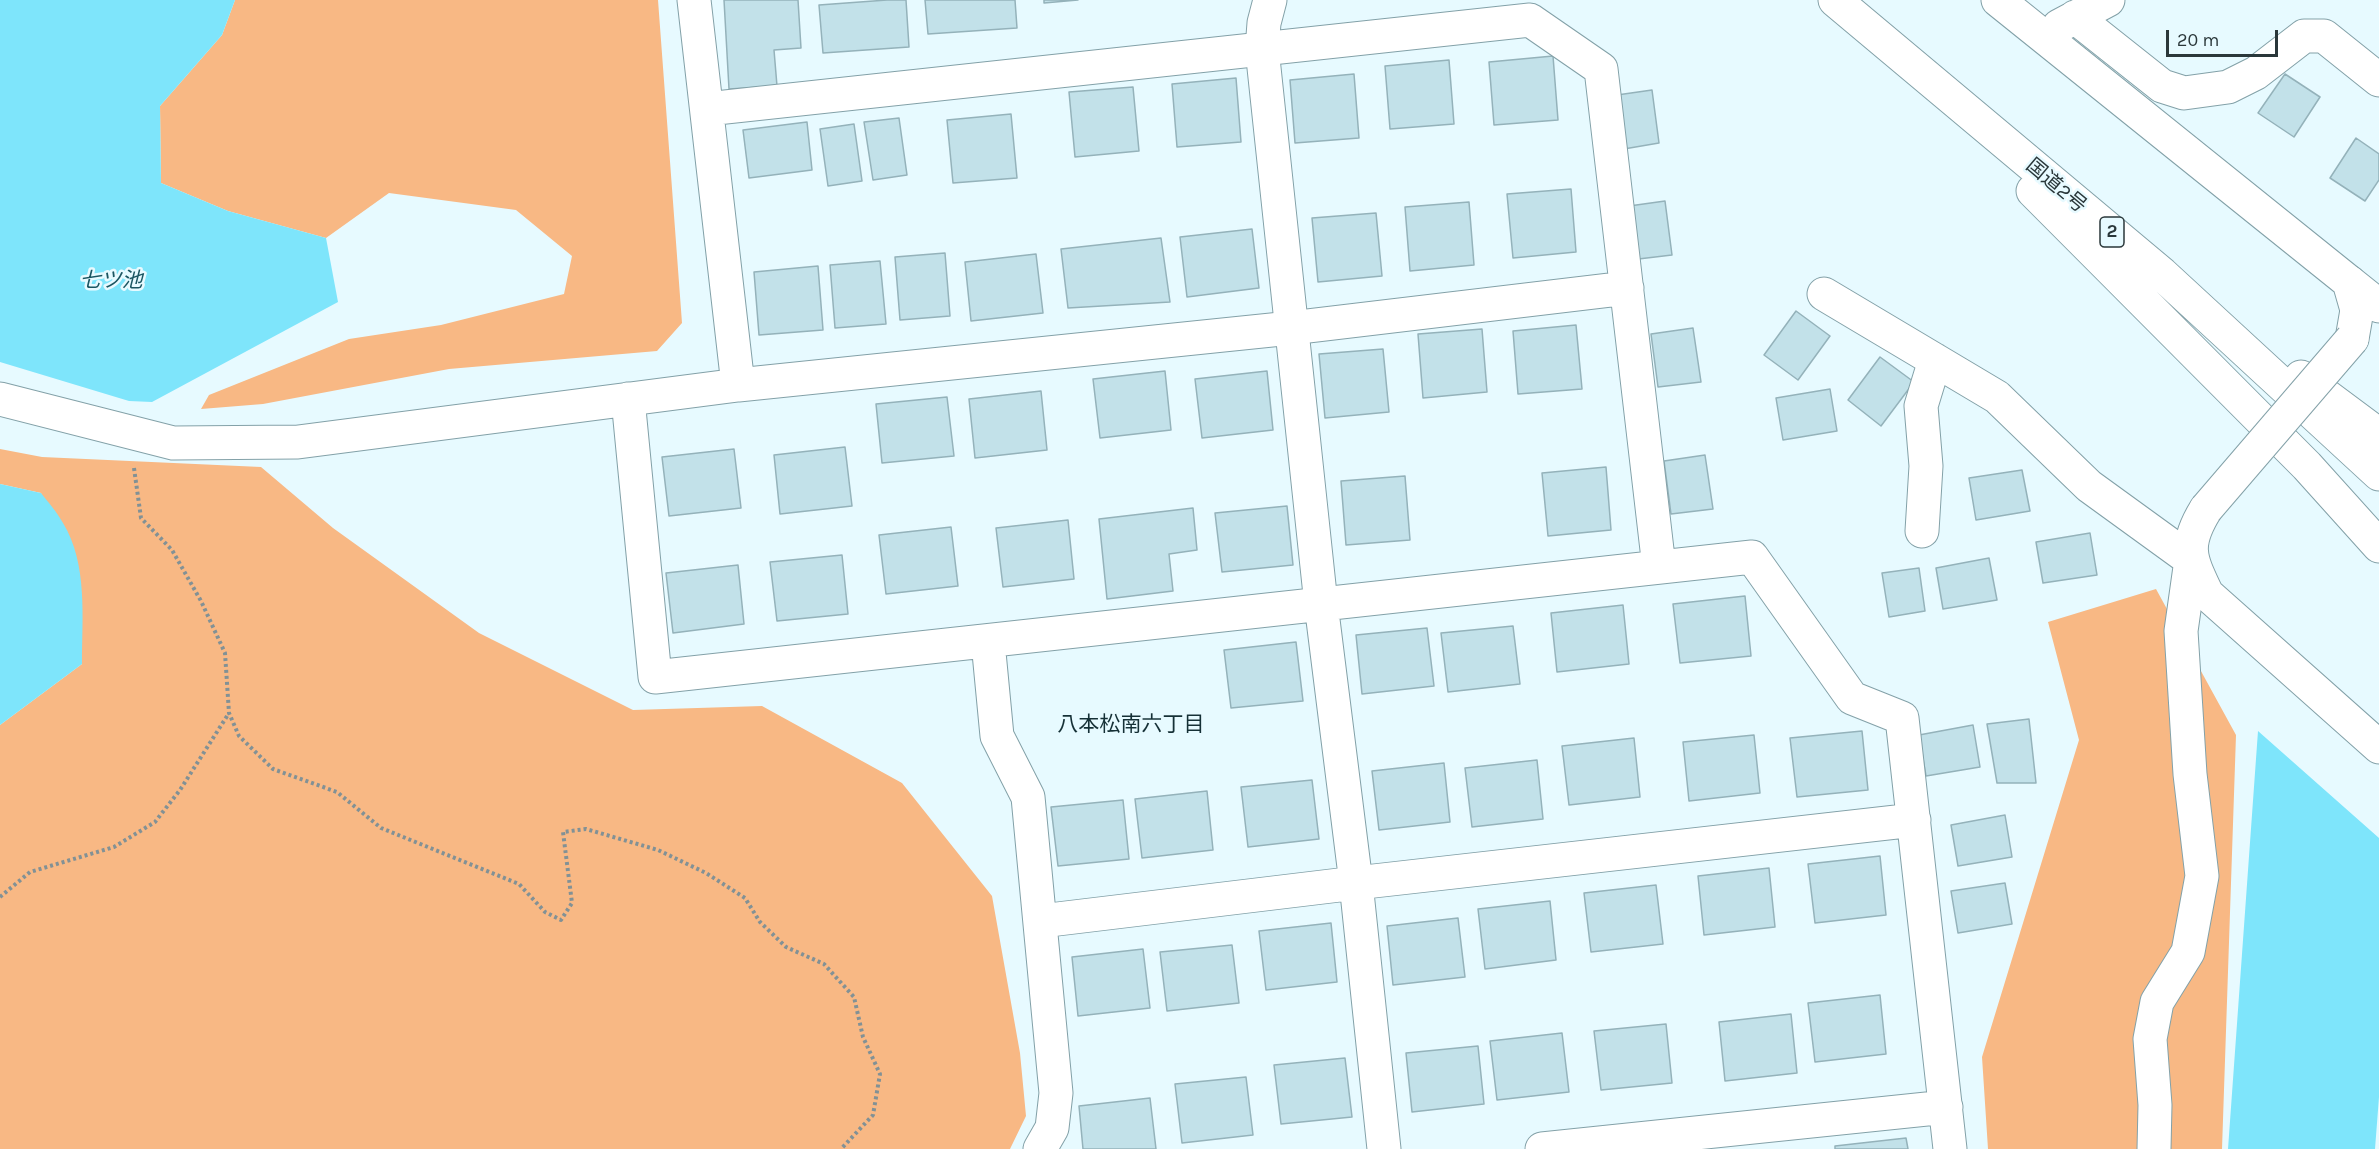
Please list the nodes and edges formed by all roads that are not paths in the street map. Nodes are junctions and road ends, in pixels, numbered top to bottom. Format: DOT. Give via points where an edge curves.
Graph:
graph roads {
  1 [pos="694,0"];
  2 [pos="1270,0"];
  3 [pos="1835,0"];
  4 [pos="1998,0"];
  5 [pos="2108,0"];
  6 [pos="2076,17"];
  7 [pos="2041,36"];
  8 [pos="1884,41"];
  9 [pos="1262,49"];
  10 [pos="2379,80"];
  11 [pos="707,109"];
  12 [pos="2162,274"];
  13 [pos="2349,282"];
  14 [pos="1627,288"];
  15 [pos="1824,294"];
  16 [pos="2379,306"];
  17 [pos="1291,328"];
  18 [pos="1935,360"];
  19 [pos="738,385"];
  20 [pos="0,399"];
  21 [pos="628,399"];
  22 [pos="2379,435"];
  23 [pos="2379,474"];
  24 [pos="1922,531"];
  25 [pos="2379,546"];
  26 [pos="2191,560"];
  27 [pos="1659,567"];
  28 [pos="1321,604"];
  29 [pos="988,642"];
  30 [pos="2379,747"];
  31 [pos="1914,820"];
  32 [pos="1356,883"];
  33 [pos="1041,921"];
  34 [pos="1946,1107"];
  35 [pos="1040,1149"];
  36 [pos="1384,1149"];
  37 [pos="1542,1149"];
  38 [pos="1950,1149"];
  39 [pos="2154,1149"];
  1 -- 11 [label="main road"];
  2 -- 9 [label="main road"];
  3 -- 8 [label="main road, 国道2号 / 2"];
  4 -- 7 [label="main road"];
  5 -- 6 [label="main road"];
  6 -- 7 [label="main road"];
  6 -- 10 [label="main road" via="2162,86 2184,93 2228,87 2256,73 2304,36 2324,36"];
  7 -- 13 [label="main road"];
  8 -- 12 [label="main road, 国道2号 / 2"];
  8 -- 25 [label="main road" via="2307,466"];
  9 -- 11 [label="main road"];
  9 -- 14 [label="main road" via="1530,20 1601,69"];
  9 -- 17 [label="main road"];
  11 -- 19 [label="main road"];
  12 -- 22 [label="main road"];
  12 -- 23 [label="main road, 国道2号 / 2"];
  13 -- 16 [label="main road"];
  13 -- 26 [label="main road, bridge" via="2357,310 2352,339 2206,509 2194,529"];
  14 -- 17 [label="main road"];
  14 -- 27 [label="main road"];
  15 -- 18 [label="main road"];
  17 -- 19 [label="main road"];
  17 -- 28 [label="main road"];
  18 -- 24 [label="main road" via="1921,406 1926,466"];
  18 -- 26 [label="main road" via="1997,397 2089,486"];
  19 -- 21 [label="main road"];
  20 -- 21 [label="main road" via="173,443 298,441"];
  21 -- 29 [label="main road" via="655,677"];
  26 -- 30 [label="main road" via="2207,594"];
  26 -- 39 [label="main road" via="2181,631 2190,774 2202,876 2188,952 2157,1002 2150,1039"];
  27 -- 28 [label="main road"];
  27 -- 31 [label="main road" via="1752,557 1852,698 1902,718"];
  28 -- 29 [label="main road"];
  28 -- 32 [label="main road"];
  29 -- 33 [label="main road" via="997,736 1028,797"];
  31 -- 32 [label="main road"];
  31 -- 34 [label="main road"];
  32 -- 33 [label="main road"];
  32 -- 36 [label="main road"];
  33 -- 35 [label="main road" via="1056,1093 1052,1128"];
  34 -- 37 [label="main road"];
  34 -- 38 [label="main road"];
}
